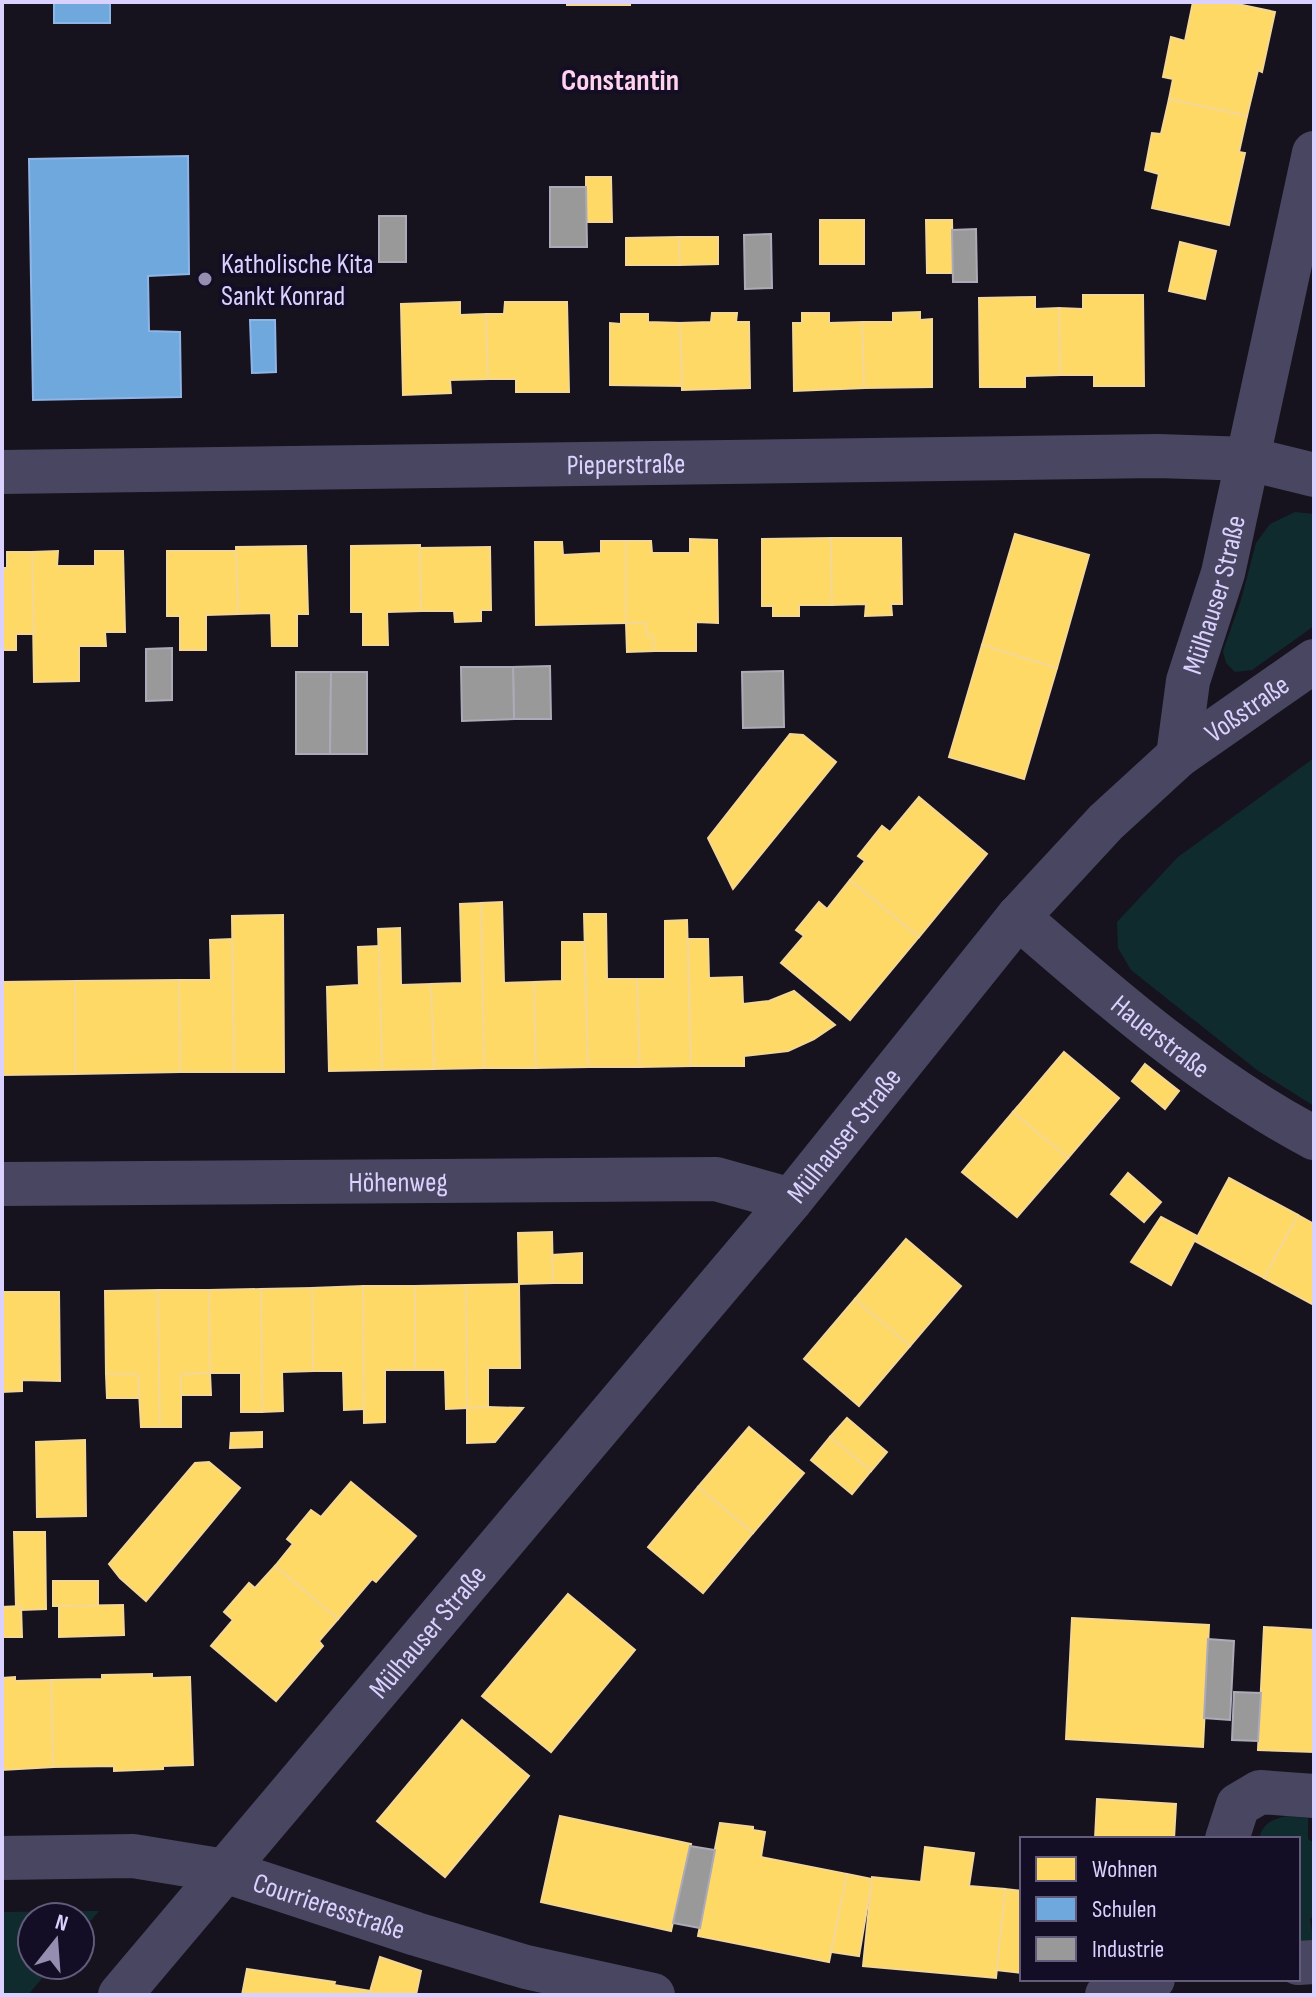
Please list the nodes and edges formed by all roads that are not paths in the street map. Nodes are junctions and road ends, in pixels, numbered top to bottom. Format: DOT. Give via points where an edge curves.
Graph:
graph roads {
  1 [pos="1314,153"];
  2 [pos="1249,459"];
  3 [pos="2,472"];
  4 [pos="1314,475"];
  5 [pos="1314,661"];
  6 [pos="1178,756"];
  7 [pos="1018,917"];
  8 [pos="1314,1138"];
  9 [pos="2,1184"];
  10 [pos="791,1200"];
  11 [pos="1314,1796"];
  12 [pos="1227,1837"];
  13 [pos="2,1858"];
  14 [pos="225,1871"];
  15 [pos="1146,1981"];
  16 [pos="120,1995"];
  17 [pos="653,1995"];
  18 [pos="1107,1995"];
  1 -- 2 [label="street, Mülhauser Straße"];
  2 -- 3 [label="street, Pieperstraße"];
  2 -- 4 [label="street"];
  2 -- 6 [label="street, Mülhauser Straße" via="1223,573 1188,681"];
  5 -- 6 [label="street, Voßstraße"];
  6 -- 7 [label="street, Mülhauser Straße" via="1106,822"];
  7 -- 8 [label="street, Hauerstraße" via="1189,1056"];
  7 -- 10 [label="street, Mülhauser Straße"];
  9 -- 10 [label="street, Höhenweg" via="716,1179"];
  10 -- 14 [label="street, Mülhauser Straße"];
  11 -- 12 [label="street" via="1260,1792 1238,1805"];
  13 -- 14 [label="street, Courrieresstraße" via="133,1856"];
  14 -- 16 [label="street, Mülhauser Straße"];
  14 -- 17 [label="street, Courrieresstraße" via="512,1963"];
  15 -- 18 [label="street"];
}
